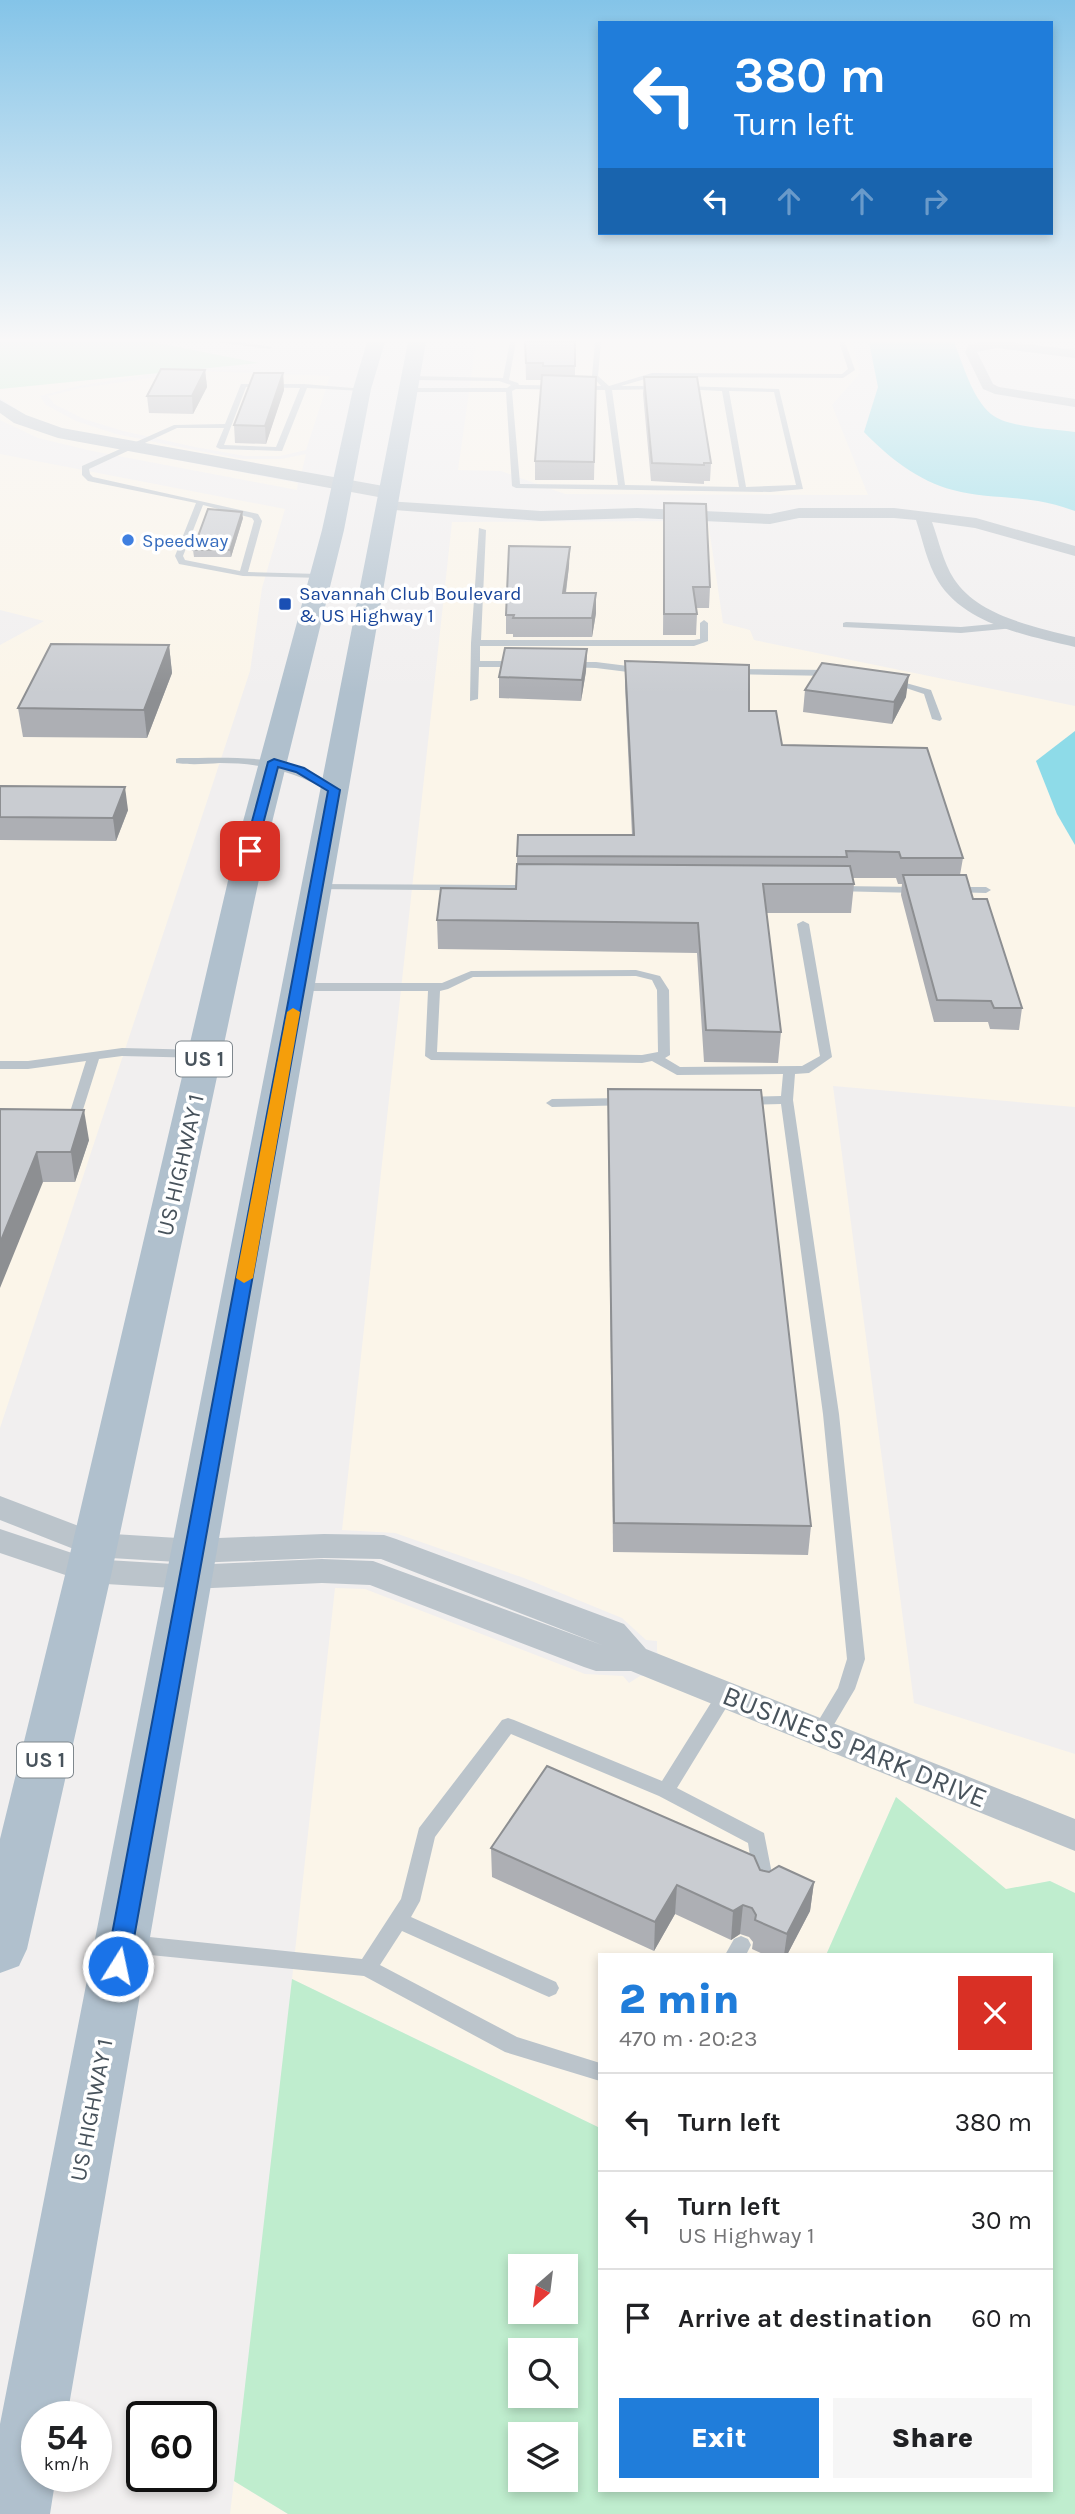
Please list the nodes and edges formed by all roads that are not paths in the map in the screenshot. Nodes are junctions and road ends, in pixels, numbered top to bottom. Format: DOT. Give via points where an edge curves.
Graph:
graph roads {
  1 [pos="104,459"];
  2 [pos="116,459"];
  3 [pos="183,459"];
  4 [pos="348,459"];
  5 [pos="395,459"];
  6 [pos="515,459"];
  7 [pos="618,459"];
  8 [pos="738,459"];
  9 [pos="793,459"];
  10 [pos="622,488"];
  11 [pos="743,489"];
  12 [pos="341,494"];
  13 [pos="387,500"];
  14 [pos="200,502"];
  15 [pos="922,515"];
  16 [pos="482,530"];
  17 [pos="1075,551"];
  18 [pos="243,574"];
  19 [pos="320,576"];
  20 [pos="704,623"];
  21 [pos="846,625"];
  22 [pos="1014,625"];
  23 [pos="1075,642"];
  24 [pos="475,643"];
  25 [pos="474,664"];
  26 [pos="528,664"];
  27 [pos="556,665"];
  28 [pos="656,671"];
  29 [pos="726,672"];
  30 [pos="850,674"];
  31 [pos="877,678"];
  32 [pos="472,699"];
  33 [pos="937,719"];
  34 [pos="179,761"];
  35 [pos="274,762"];
  36 [pos="334,790"];
  37 [pos="316,887"];
  38 [pos="545,888"];
  39 [pos="821,889"];
  40 [pos="931,890"];
  41 [pos="945,890"];
  42 [pos="986,890"];
  43 [pos="803,924"];
  44 [pos="298,987"];
  45 [pos="434,987"];
  46 [pos="205,1054"];
  47 [pos="94,1055"];
  48 [pos="653,1057"];
  49 [pos="0,1065"];
  50 [pos="789,1070"];
  51 [pos="787,1100"];
  52 [pos="732,1101"];
  53 [pos="552,1102"];
  54 [pos="649,1102"];
  55 [pos="50,1116"];
  56 [pos="0,1507"];
  57 [pos="0,1541"];
  58 [pos="92,1558"];
  59 [pos="192,1564"];
  60 [pos="725,1695"];
  61 [pos="820,1732"];
  62 [pos="666,1791"];
  63 [pos="1075,1835"];
  64 [pos="765,1890"];
  65 [pos="398,1920"];
  66 [pos="122,1943"];
  67 [pos="0,1949"];
  68 [pos="367,1968"];
  69 [pos="549,1988"];
  70 [pos="598,2071"];
  71 [pos="16,2514"];
  1 -- 14 [label="lane" via="85,468 86,475"];
  2 -- 12 [label="street"];
  3 -- 12 [label="street"];
  4 -- 12 [label="main road, US HIGHWAY 1 / US 1"];
  5 -- 13 [label="main road, US HIGHWAY 1"];
  6 -- 10 [label="lane" via="516,486"];
  7 -- 10 [label="lane"];
  8 -- 11 [label="lane"];
  9 -- 11 [label="lane" via="800,487"];
  10 -- 11 [label="lane"];
  12 -- 13 [label="street"];
  12 -- 19 [label="main road, US HIGHWAY 1 / US 1"];
  13 -- 15 [label="street" via="541,516 628,509 770,519 799,513"];
  13 -- 36 [label="main road, US HIGHWAY 1"];
  14 -- 18 [label="lane" via="255,516 258,521"];
  14 -- 18 [label="lane" via="179,556 182,562"];
  15 -- 17 [label="street" via="976,523"];
  15 -- 22 [label="street" via="954,590"];
  16 -- 24 [label="lane"];
  18 -- 19 [label="lane"];
  19 -- 35 [label="main road, US HIGHWAY 1 / US 1"];
  20 -- 24 [label="lane" via="704,641 694,643"];
  21 -- 22 [label="lane" via="975,629"];
  22 -- 23 [label="street"];
  24 -- 25 [label="lane"];
  25 -- 26 [label="lane"];
  25 -- 32 [label="lane"];
  27 -- 28 [label="lane"];
  29 -- 30 [label="lane"];
  31 -- 33 [label="lane" via="928,692"];
  34 -- 35 [label="lane"];
  35 -- 36 [label="lane" via="300,770"];
  35 -- 46 [label="main road, US HIGHWAY 1 / US 1"];
  36 -- 37 [label="main road, US HIGHWAY 1"];
  37 -- 38 [label="lane"];
  37 -- 44 [label="main road, US HIGHWAY 1"];
  39 -- 40 [label="lane"];
  41 -- 42 [label="lane"];
  43 -- 50 [label="lane" via="826,1056 805,1070"];
  44 -- 45 [label="lane"];
  44 -- 59 [label="main road, US HIGHWAY 1"];
  45 -- 48 [label="lane" via="430,1056"];
  45 -- 48 [label="lane" via="471,974 636,973 656,978 663,990 664,1055"];
  46 -- 47 [label="lane"];
  46 -- 58 [label="main road, US HIGHWAY 1 / US 1"];
  47 -- 49 [label="lane"];
  47 -- 55 [label="lane" via="75,1116"];
  48 -- 50 [label="lane" via="677,1071"];
  50 -- 51 [label="lane"];
  51 -- 52 [label="lane"];
  51 -- 61 [label="lane" via="831,1414 856,1659 846,1689"];
  53 -- 54 [label="lane"];
  56 -- 58 [label="street"];
  57 -- 58 [label="street"];
  58 -- 59 [label="street, BUSINESS PARK DRIVE"];
  58 -- 67 [label="main road, US HIGHWAY 1 / US 1"];
  59 -- 60 [label="street, BUSINESS PARK DRIVE" via="373,1573 520,1612 596,1658 634,1658"];
  59 -- 66 [label="main road, US HIGHWAY 1"];
  60 -- 61 [label="street, BUSINESS PARK DRIVE"];
  60 -- 62 [label="lane"];
  61 -- 63 [label="street, BUSINESS PARK DRIVE"];
  62 -- 64 [label="lane" via="757,1839"];
  62 -- 65 [label="lane" via="508,1725 426,1835 410,1900"];
  65 -- 68 [label="lane"];
  65 -- 69 [label="lane"];
  66 -- 68 [label="lane"];
  66 -- 71 [label="main road, US HIGHWAY 1"];
  68 -- 70 [label="lane" via="512,2045"];
}
